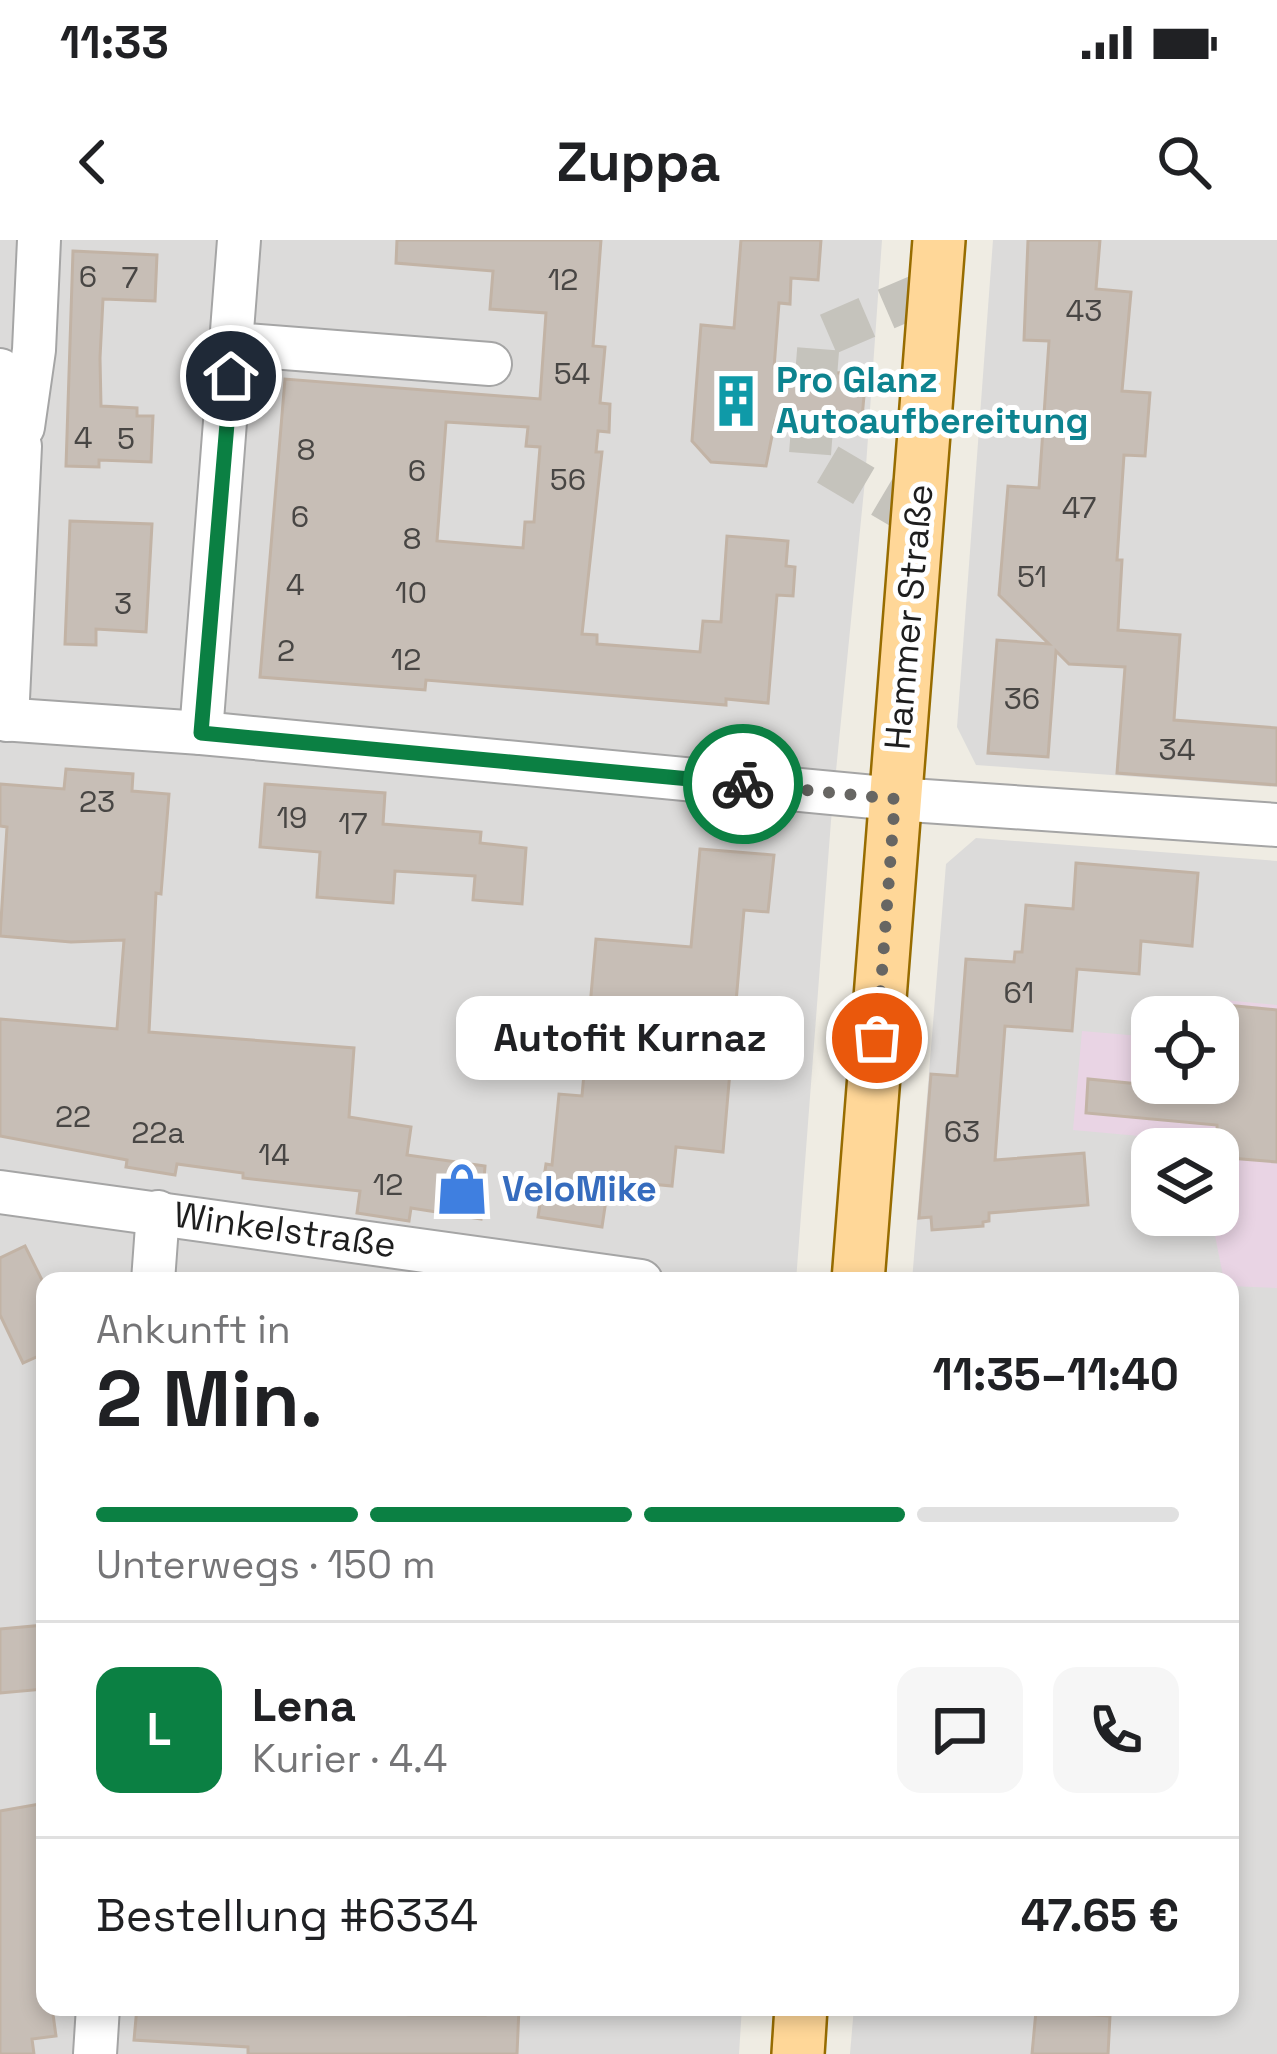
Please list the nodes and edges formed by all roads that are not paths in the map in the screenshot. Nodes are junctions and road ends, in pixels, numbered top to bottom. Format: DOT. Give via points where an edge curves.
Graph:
graph roads {
  1 [pos="39,240"];
  2 [pos="239,240"];
  3 [pos="939,240"];
  4 [pos="233,344"];
  5 [pos="490,364"];
  6 [pos="0,370"];
  7 [pos="20,446"];
  8 [pos="4,719"];
  9 [pos="201,733"];
  10 [pos="895,799"];
  11 [pos="1277,824"];
  12 [pos="0,1192"];
  13 [pos="158,1212"];
  14 [pos="154,1272"];
  15 [pos="578,1272"];
  16 [pos="859,1272"];
  17 [pos="97,2016"];
  18 [pos="800,2016"];
  19 [pos="95,2054"];
  20 [pos="798,2054"];
  1 -- 7 [label="street"];
  2 -- 4 [label="street"];
  3 -- 10 [label="main road, Hammer Straße"];
  4 -- 5 [label="street"];
  4 -- 9 [label="street"];
  6 -- 7 [label="street"];
  7 -- 8 [label="street"];
  8 -- 9 [label="street"];
  9 -- 10 [label="street"];
  10 -- 11 [label="street"];
  10 -- 16 [label="main road, Hammer Straße"];
  12 -- 13 [label="street, Winkelstraße"];
  13 -- 14 [label="street"];
  13 -- 15 [label="street, Winkelstraße"];
  17 -- 19 [label="street"];
  18 -- 20 [label="main road"];
}
